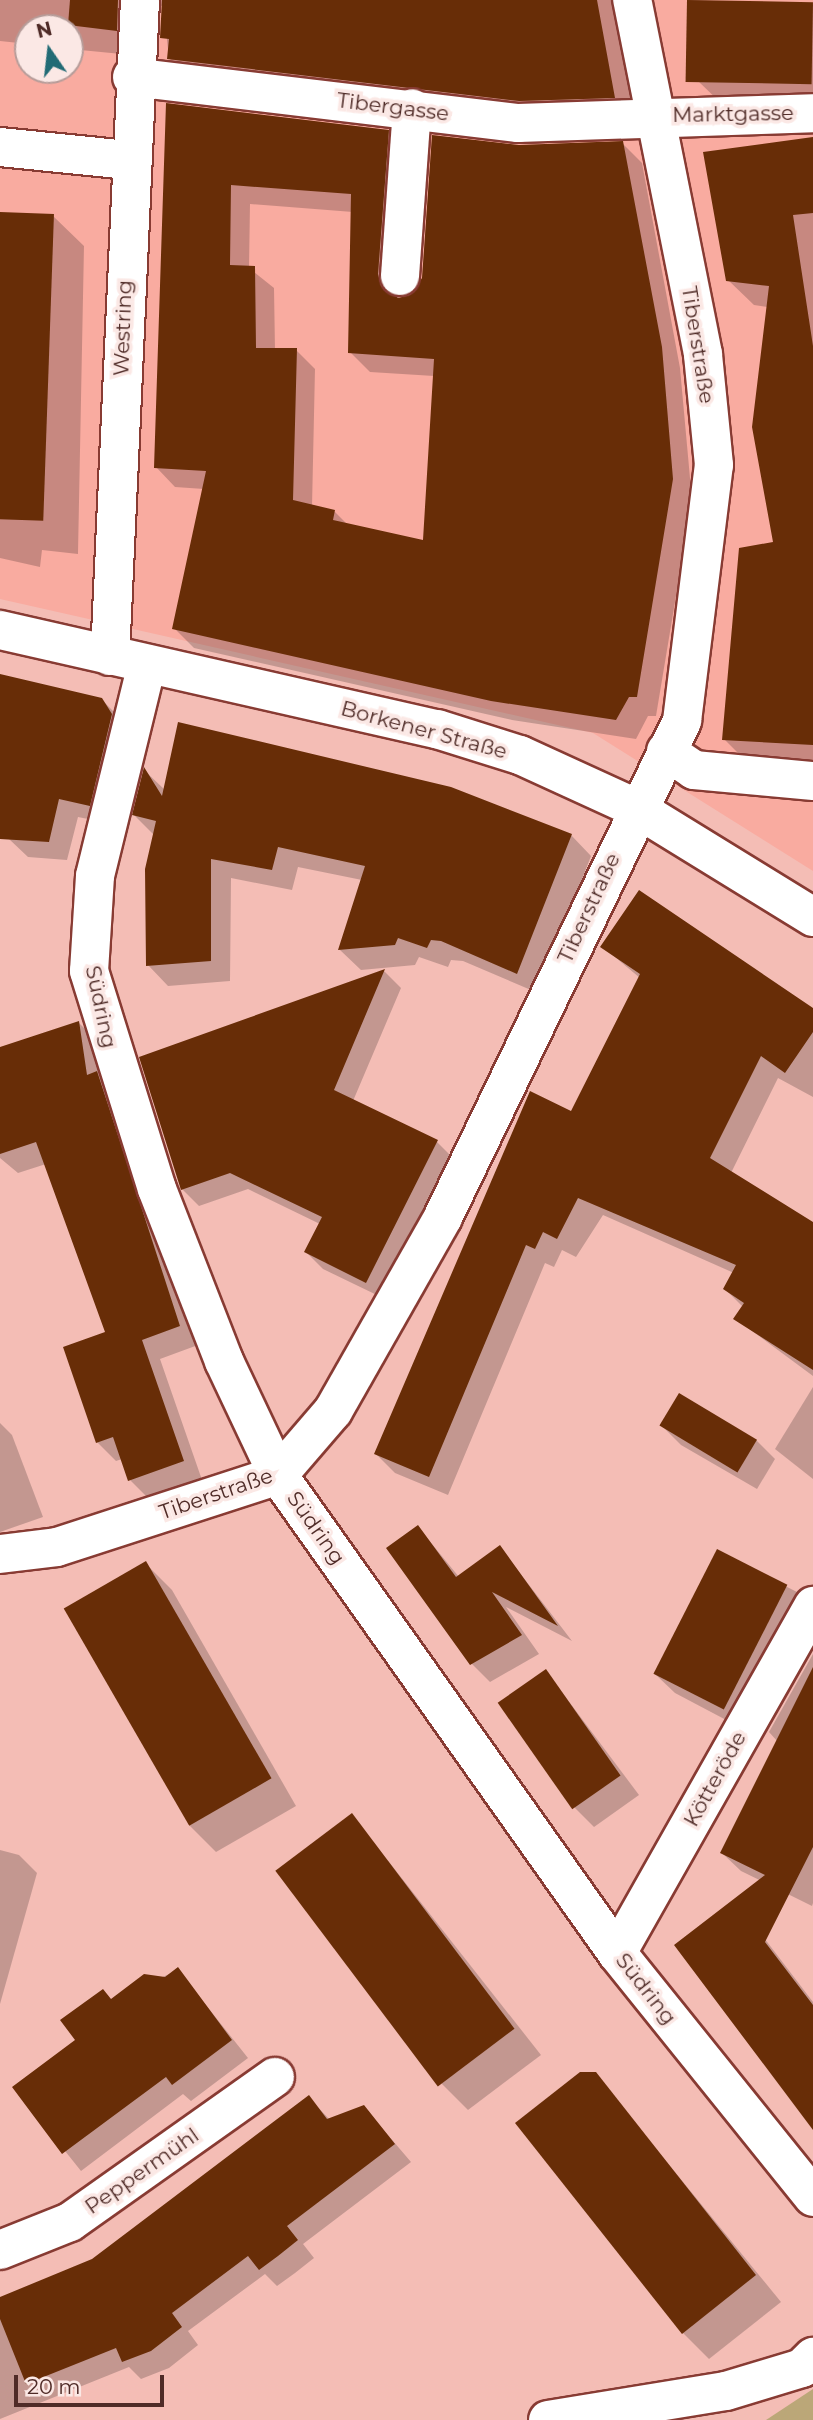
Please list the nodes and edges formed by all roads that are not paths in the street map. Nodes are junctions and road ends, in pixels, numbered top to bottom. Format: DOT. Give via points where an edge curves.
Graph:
graph roads {
  1 [pos="140,0"];
  2 [pos="632,0"];
  3 [pos="132,77"];
  4 [pos="412,108"];
  5 [pos="813,113"];
  6 [pos="654,116"];
  7 [pos="0,147"];
  8 [pos="128,160"];
  9 [pos="400,276"];
  10 [pos="0,630"];
  11 [pos="110,656"];
  12 [pos="147,664"];
  13 [pos="666,751"];
  14 [pos="813,781"];
  15 [pos="636,808"];
  16 [pos="813,917"];
  17 [pos="278,1475"];
  18 [pos="0,1555"];
  19 [pos="813,1606"];
  20 [pos="617,1952"];
  21 [pos="275,2077"];
  22 [pos="813,2197"];
  23 [pos="0,2250"];
  24 [pos="813,2357"];
  25 [pos="548,2420"];
  1 -- 3 [label="street, Westring"];
  2 -- 6 [label="street, Tiberstraße"];
  3 -- 4 [label="street, Tibergasse"];
  3 -- 8 [label="street, Westring"];
  4 -- 6 [label="street, Tibergasse" via="518,122"];
  4 -- 9 [label="street"];
  5 -- 6 [label="street, Marktgasse"];
  6 -- 13 [label="street, Tiberstraße" via="703,354 713,465 682,721"];
  7 -- 8 [label="street"];
  8 -- 11 [label="street, Westring"];
  10 -- 11 [label="street, Borkener Straße"];
  11 -- 12 [label="street, Borkener Straße"];
  12 -- 15 [label="street, Borkener Straße" via="437,729 573,775"];
  12 -- 17 [label="street, Südring" via="95,876 89,971 157,1189 224,1361"];
  13 -- 14 [label="street" via="694,770"];
  13 -- 15 [label="street, Tiberstraße"];
  15 -- 16 [label="street, Borkener Straße"];
  15 -- 17 [label="street, Tiberstraße" via="443,1217 333,1411"];
  17 -- 18 [label="street, Tiberstraße" via="57,1547"];
  17 -- 20 [label="street, Südring"];
  19 -- 20 [label="street, Kötteröde"];
  20 -- 22 [label="street, Südring"];
  21 -- 23 [label="street, Peppermühl" via="70,2222"];
  24 -- 25 [label="street" via="802,2368 726,2391"];
}
